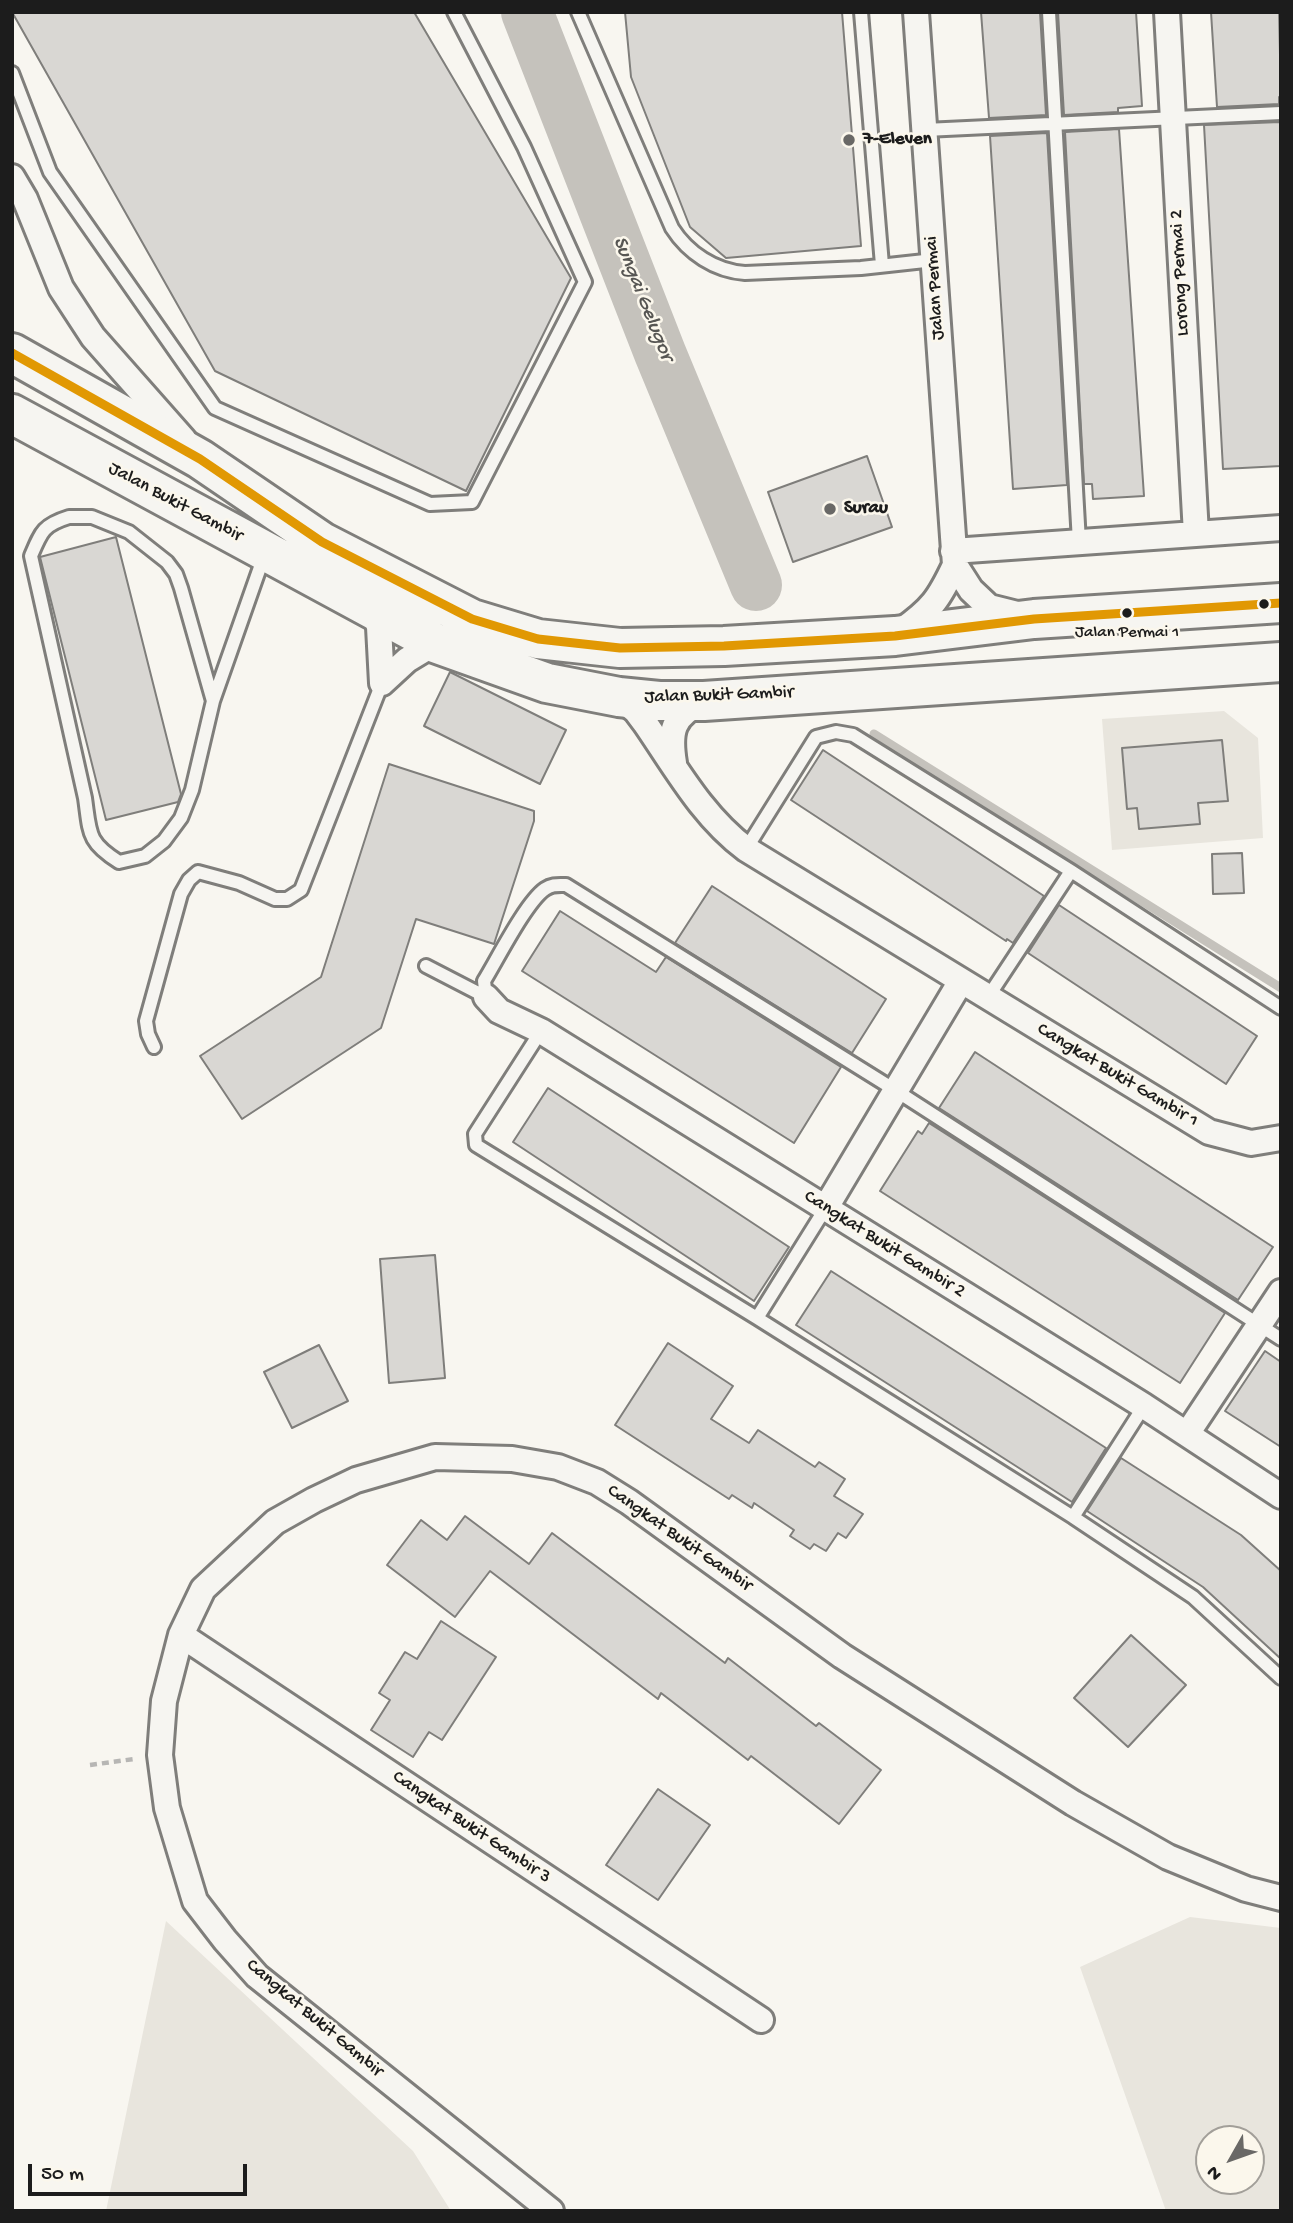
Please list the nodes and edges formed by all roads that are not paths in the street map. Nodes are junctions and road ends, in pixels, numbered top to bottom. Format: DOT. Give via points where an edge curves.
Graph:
graph roads {
  1 [pos="454,12"];
  2 [pos="578,12"];
  3 [pos="861,12"];
  4 [pos="916,12"];
  5 [pos="1049,12"];
  6 [pos="1167,12"];
  7 [pos="12,72"];
  8 [pos="1281,113"];
  9 [pos="1173,118"];
  10 [pos="1055,124"];
  11 [pos="925,130"];
  12 [pos="12,177"];
  13 [pos="934,260"];
  14 [pos="882,265"];
  15 [pos="12,353"];
  16 [pos="12,414"];
  17 [pos="200,458"];
  18 [pos="1281,528"];
  19 [pos="1196,534"];
  20 [pos="1079,542"];
  21 [pos="265,552"];
  22 [pos="954,558"];
  23 [pos="1281,603"];
  24 [pos="374,610"];
  25 [pos="1034,619"];
  26 [pos="895,636"];
  27 [pos="435,643"];
  28 [pos="1281,662"];
  29 [pos="382,683"];
  30 [pos="619,697"];
  31 [pos="213,701"];
  32 [pos="704,701"];
  33 [pos="675,767"];
  34 [pos="746,849"];
  35 [pos="1071,871"];
  36 [pos="426,966"];
  37 [pos="961,981"];
  38 [pos="988,997"];
  39 [pos="486,998"];
  40 [pos="1281,1008"];
  41 [pos="541,1031"];
  42 [pos="154,1047"];
  43 [pos="895,1090"];
  44 [pos="1281,1138"];
  45 [pos="825,1209"];
  46 [pos="1281,1292"];
  47 [pos="757,1318"];
  48 [pos="1259,1324"];
  49 [pos="1281,1339"];
  50 [pos="1144,1406"];
  51 [pos="1187,1434"];
  52 [pos="1281,1496"];
  53 [pos="1073,1517"];
  54 [pos="181,1635"];
  55 [pos="1281,1678"];
  56 [pos="1281,1898"];
  57 [pos="761,2020"];
  58 [pos="551,2211"];
  1 -- 7 [label="lane" via="524,147 585,282 472,502 430,504 215,408 51,172"];
  2 -- 14 [label="lane" via="672,228 694,253 731,272 745,273"];
  3 -- 14 [label="lane"];
  4 -- 11 [label="street, Jalan Permai"];
  5 -- 10 [label="lane"];
  6 -- 9 [label="street, Lorong Permai 2"];
  8 -- 9 [label="lane"];
  9 -- 10 [label="lane"];
  9 -- 19 [label="street, Lorong Permai 2"];
  10 -- 11 [label="lane"];
  10 -- 20 [label="lane"];
  11 -- 13 [label="street, Jalan Permai"];
  12 -- 17 [label="street" via="61,288 93,337"];
  13 -- 14 [label="lane"];
  13 -- 22 [label="street, Jalan Permai"];
  15 -- 17 [label="main road"];
  16 -- 21 [label="main road, Jalan Bukit Gambir"];
  17 -- 26 [label="main road" via="322,542 472,619 538,639 620,648"];
  18 -- 19 [label="street"];
  19 -- 20 [label="street"];
  20 -- 22 [label="street"];
  21 -- 24 [label="main road, Jalan Bukit Gambir"];
  21 -- 31 [label="lane"];
  22 -- 25 [label="street" via="971,590 989,607"];
  22 -- 26 [label="street" via="943,591 926,614"];
  23 -- 25 [label="main road"];
  24 -- 27 [label="main road, Jalan Bukit Gambir"];
  24 -- 29 [label="street"];
  25 -- 26 [label="main road"];
  27 -- 29 [label="street"];
  27 -- 30 [label="main road, Jalan Bukit Gambir" via="547,684"];
  28 -- 32 [label="main road, Jalan Bukit Gambir"];
  29 -- 42 [label="lane" via="301,890 287,899 275,899 198,872 189,880 181,894 146,1021"];
  30 -- 32 [label="main road, Jalan Bukit Gambir"];
  30 -- 33 [label="street, Cangkat Bukit Gambir 1" via="636,711"];
  31 -- 31 [label="lane" via="192,790 181,818 164,841 145,856 120,862 102,851 91,836 32,556 44,528 69,517 92,517 129,532 167,562 181,589"];
  32 -- 33 [label="street, Cangkat Bukit Gambir 1" via="690,708 673,727 670,742"];
  33 -- 34 [label="street, Cangkat Bukit Gambir 1" via="707,813"];
  34 -- 35 [label="lane" via="816,737 836,732 853,735"];
  34 -- 37 [label="street, Cangkat Bukit Gambir 1"];
  35 -- 38 [label="lane"];
  35 -- 40 [label="lane"];
  36 -- 39 [label="lane"];
  37 -- 38 [label="street, Cangkat Bukit Gambir 1"];
  37 -- 43 [label="street"];
  38 -- 44 [label="street, Cangkat Bukit Gambir 1" via="1209,1132 1251,1143"];
  39 -- 41 [label="street, Cangkat Bukit Gambir 2" via="499,1011"];
  39 -- 43 [label="lane" via="484,981 529,906 543,890 566,885"];
  41 -- 45 [label="street, Cangkat Bukit Gambir 2"];
  41 -- 47 [label="lane" via="475,1134 476,1145"];
  43 -- 45 [label="street"];
  43 -- 48 [label="lane"];
  45 -- 47 [label="lane"];
  45 -- 50 [label="street, Cangkat Bukit Gambir 2"];
  46 -- 48 [label="street"];
  47 -- 53 [label="lane"];
  48 -- 49 [label="lane"];
  48 -- 51 [label="street"];
  50 -- 51 [label="street, Cangkat Bukit Gambir 2"];
  50 -- 53 [label="lane"];
  51 -- 52 [label="street, Cangkat Bukit Gambir 2"];
  53 -- 55 [label="lane" via="1193,1597"];
  54 -- 56 [label="street, Cangkat Bukit Gambir" via="204,1589 275,1522 356,1480 435,1457 512,1459 558,1467 597,1482 629,1502 842,1656 1073,1803 1168,1857"];
  54 -- 57 [label="street, Cangkat Bukit Gambir 3"];
  54 -- 58 [label="street, Cangkat Bukit Gambir" via="164,1701 160,1755 167,1808 195,1901 257,1976"];
}
